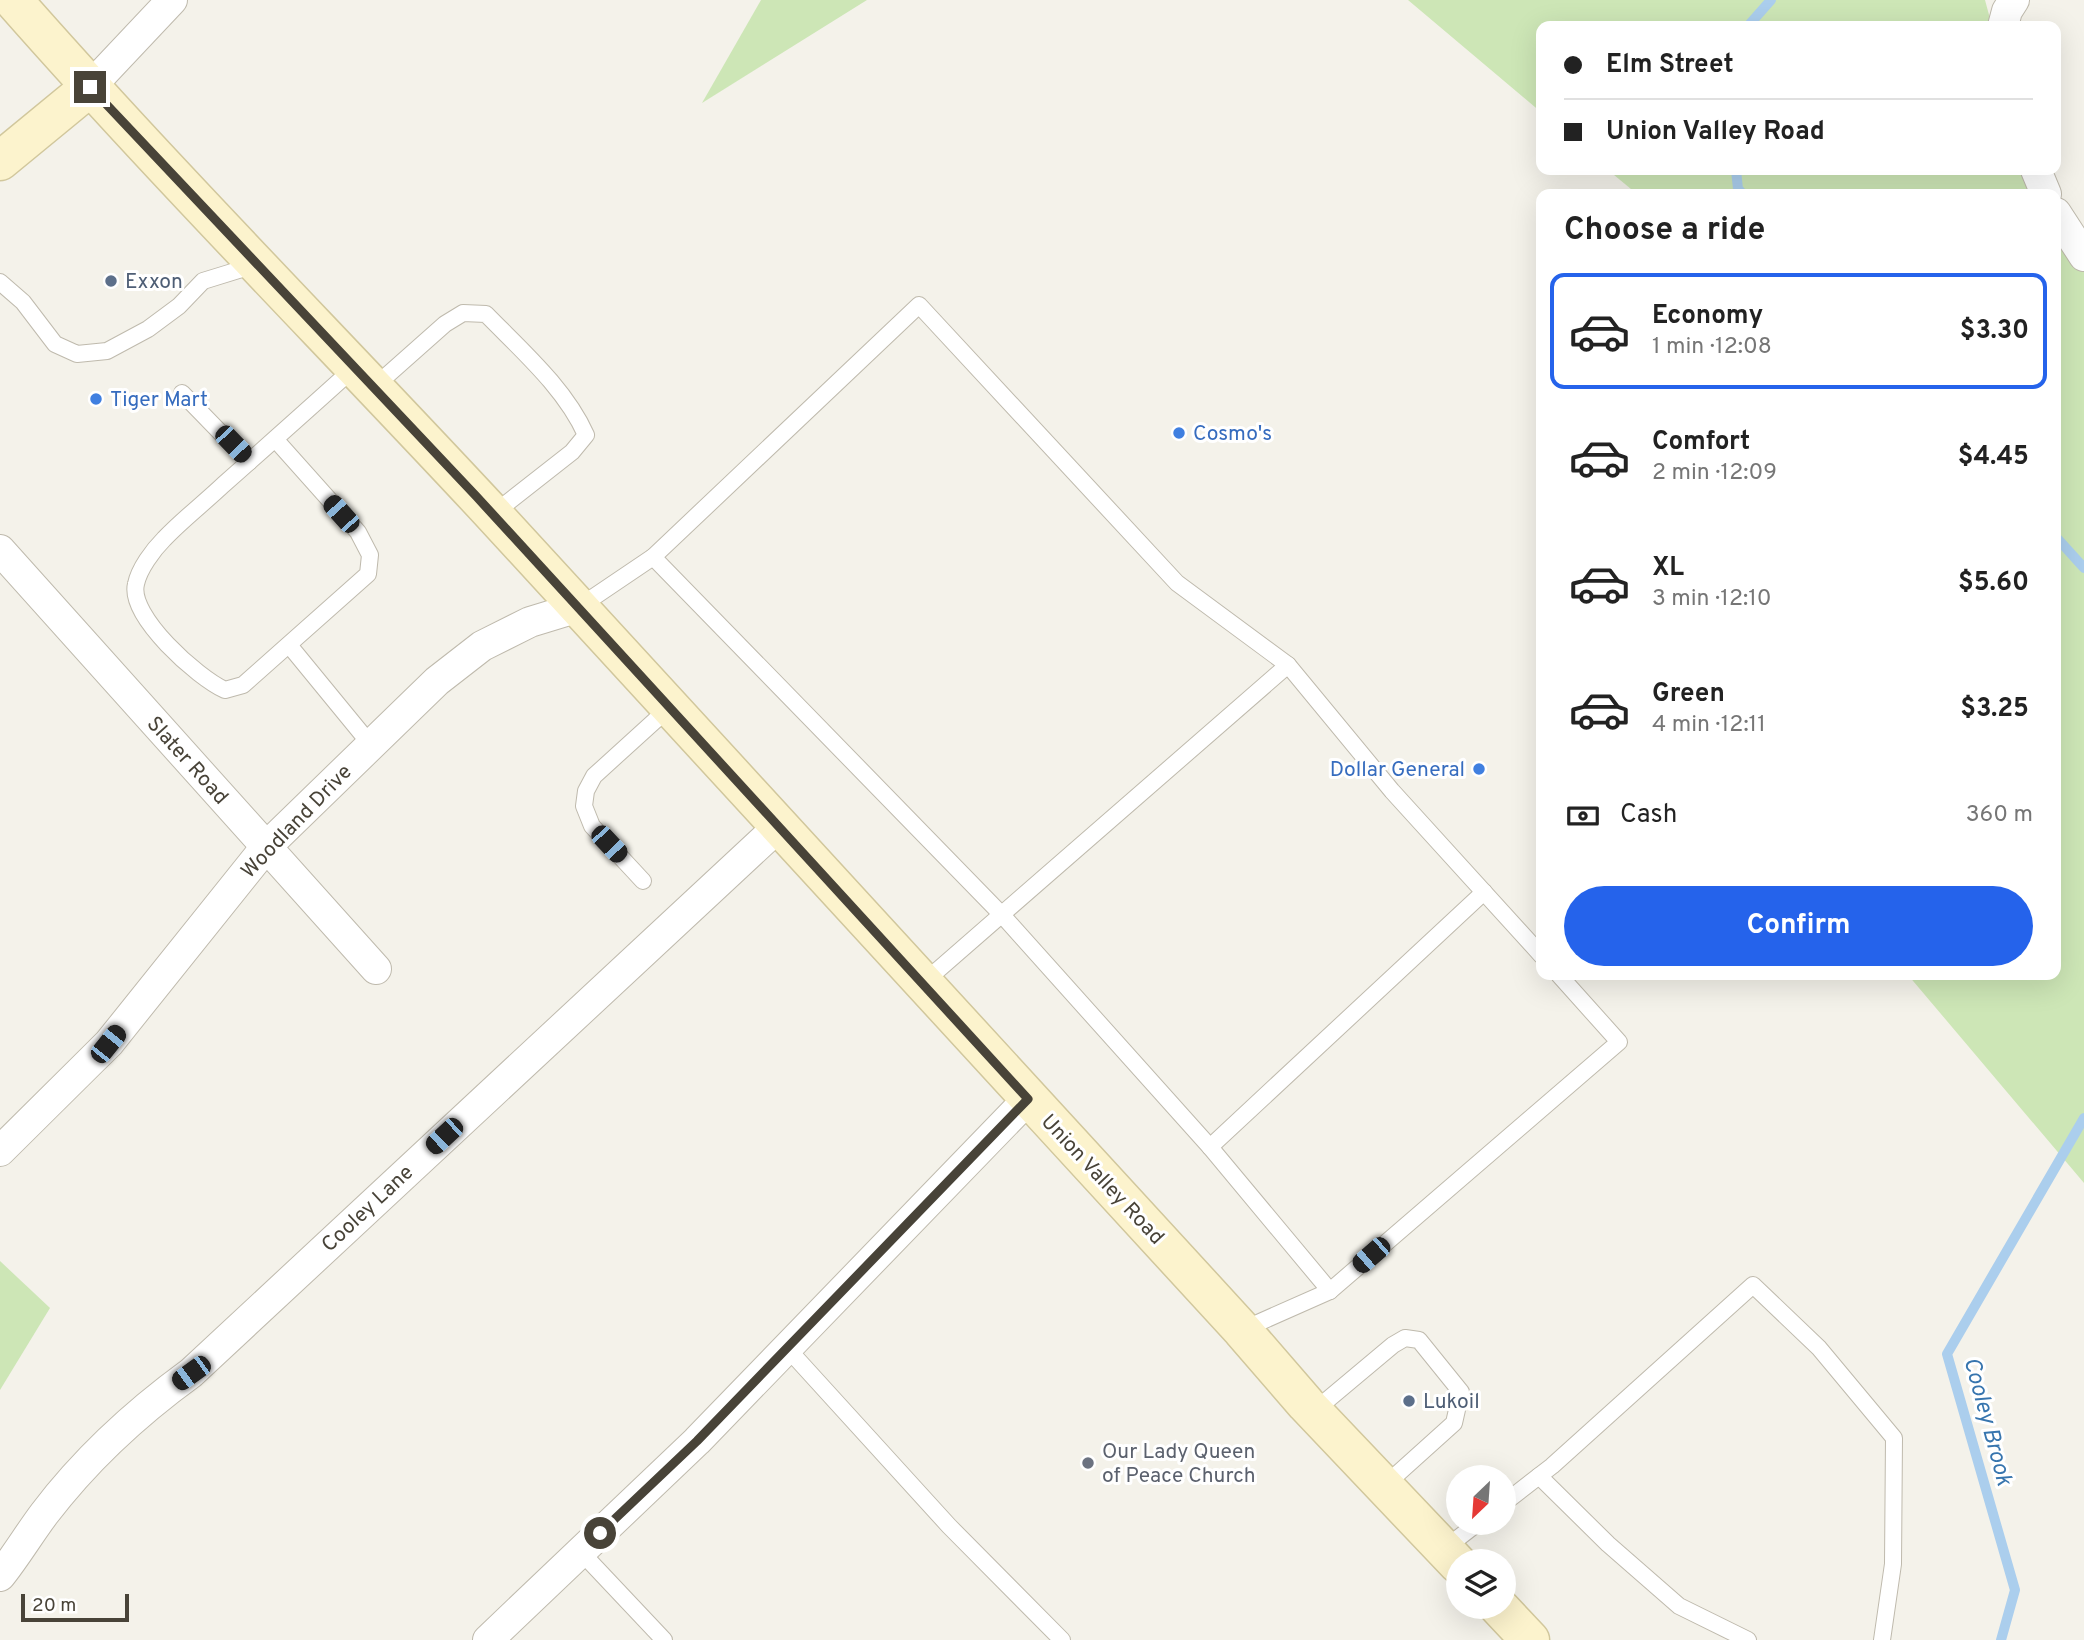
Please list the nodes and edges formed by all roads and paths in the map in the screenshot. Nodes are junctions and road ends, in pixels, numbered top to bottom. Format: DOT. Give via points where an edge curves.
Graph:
graph roads {
  1 [pos="13,0"];
  2 [pos="172,0"];
  3 [pos="2014,0"];
  4 [pos="2004,21"];
  5 [pos="90,87"];
  6 [pos="0,161"];
  7 [pos="2061,221"];
  8 [pos="2084,256"];
  9 [pos="257,264"];
  10 [pos="0,282"];
  11 [pos="365,377"];
  12 [pos="182,393"];
  13 [pos="275,439"];
  14 [pos="249,462"];
  15 [pos="493,514"];
  16 [pos="0,550"];
  17 [pos="653,557"];
  18 [pos="579,607"];
  19 [pos="289,645"];
  20 [pos="1289,665"];
  21 [pos="670,706"];
  22 [pos="371,745"];
  23 [pos="780,825"];
  24 [pos="266,847"];
  25 [pos="643,881"];
  26 [pos="1484,891"];
  27 [pos="1003,916"];
  28 [pos="1536,949"];
  29 [pos="376,969"];
  30 [pos="1563,980"];
  31 [pos="923,983"];
  32 [pos="1028,1099"];
  33 [pos="1210,1147"];
  34 [pos="0,1152"];
  35 [pos="1330,1291"];
  36 [pos="1242,1330"];
  37 [pos="787,1348"];
  38 [pos="1314,1412"];
  39 [pos="1539,1476"];
  40 [pos="1384,1486"];
  41 [pos="1516,1494"];
  42 [pos="1469,1535"];
  43 [pos="1457,1549"];
  44 [pos="581,1552"];
  45 [pos="1446,1552"];
  46 [pos="0,1576"];
  47 [pos="1510,1619"];
  48 [pos="488,1640"];
  49 [pos="664,1640"];
  50 [pos="1062,1640"];
  51 [pos="1530,1640"];
  52 [pos="1748,1640"];
  53 [pos="1882,1640"];
  1 -- 5 [label="main road, Union Valley Road"];
  2 -- 5 [label="street"];
  3 -- 4 [label="street"];
  5 -- 6 [label="main road"];
  5 -- 9 [label="main road, Union Valley Road"];
  7 -- 8 [label="street"];
  9 -- 10 [label="lane" via="203,281 148,329 107,351 77,354 55,345 23,302"];
  9 -- 11 [label="main road, Union Valley Road"];
  11 -- 13 [label="lane"];
  11 -- 15 [label="main road, Union Valley Road"];
  11 -- 15 [label="lane" via="463,313 486,314 511,340 576,412 586,435 572,452"];
  12 -- 14 [label="lane"];
  13 -- 14 [label="lane"];
  13 -- 19 [label="lane" via="358,532 370,555 368,574"];
  14 -- 19 [label="lane" via="162,540 135,585 136,603 152,627 208,683 225,690 243,685"];
  15 -- 18 [label="main road, Union Valley Road"];
  16 -- 24 [label="street, Slater Road"];
  17 -- 18 [label="lane"];
  17 -- 20 [label="lane" via="919,305 1177,583"];
  17 -- 27 [label="lane"];
  18 -- 21 [label="main road, Union Valley Road"];
  18 -- 22 [label="street, Woodland Drive" via="530,622 482,646 437,681"];
  19 -- 22 [label="lane"];
  20 -- 26 [label="lane" via="1392,791"];
  20 -- 27 [label="lane"];
  21 -- 23 [label="main road, Union Valley Road"];
  21 -- 25 [label="lane" via="594,776 586,791 584,806 592,826"];
  22 -- 24 [label="street, Woodland Drive"];
  23 -- 31 [label="main road, Union Valley Road"];
  23 -- 46 [label="street, Cooley Lane" via="191,1373 143,1408 44,1514"];
  24 -- 29 [label="street, Slater Road"];
  24 -- 34 [label="street, Woodland Drive" via="108,1044"];
  26 -- 28 [label="lane"];
  26 -- 33 [label="lane"];
  27 -- 31 [label="lane"];
  27 -- 33 [label="lane"];
  30 -- 35 [label="lane" via="1619,1042"];
  31 -- 32 [label="main road, Union Valley Road"];
  32 -- 36 [label="main road, Union Valley Road"];
  32 -- 37 [label="street"];
  33 -- 35 [label="lane"];
  35 -- 36 [label="lane"];
  36 -- 38 [label="main road, Union Valley Road"];
  37 -- 44 [label="street"];
  37 -- 50 [label="lane" via="950,1527"];
  38 -- 40 [label="main road, Union Valley Road"];
  38 -- 40 [label="lane" via="1393,1345 1405,1338 1419,1340 1461,1392 1454,1423"];
  39 -- 41 [label="lane"];
  39 -- 52 [label="lane" via="1679,1606"];
  39 -- 53 [label="lane" via="1753,1285 1819,1348 1894,1437 1893,1564"];
  40 -- 45 [label="main road, Union Valley Road"];
  42 -- 43 [label="lane"];
  44 -- 48 [label="street"];
  44 -- 49 [label="lane"];
  47 -- 51 [label="main road"];
}
